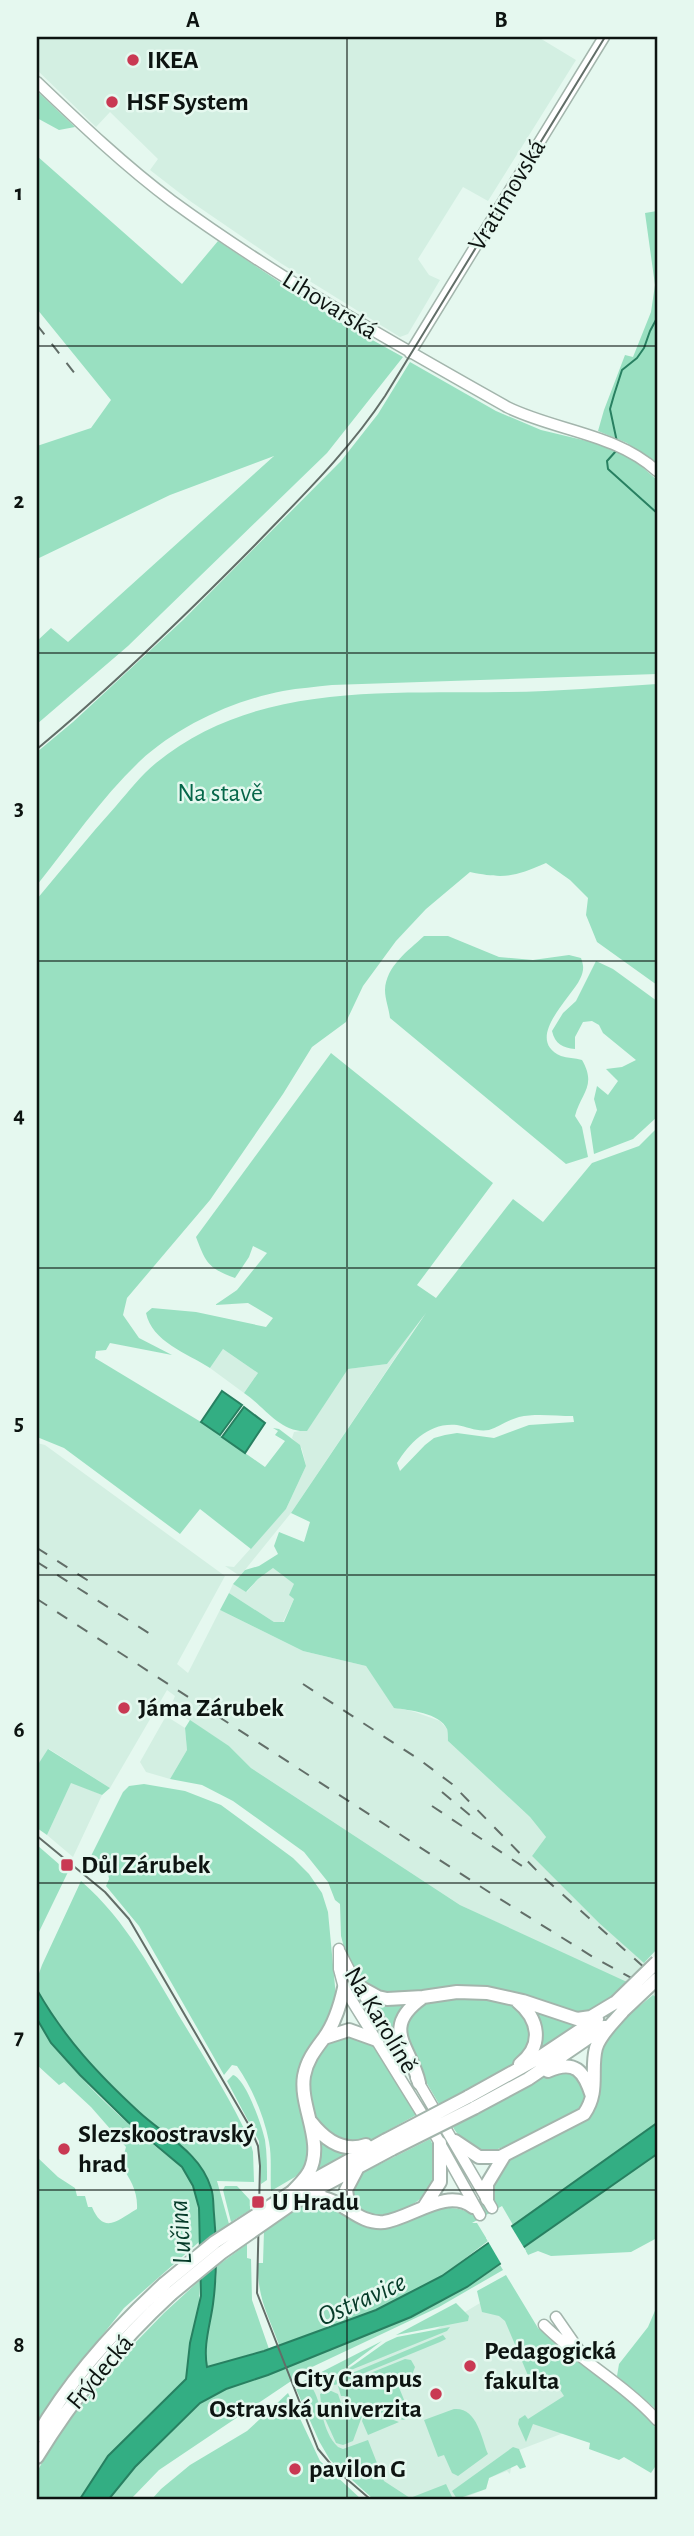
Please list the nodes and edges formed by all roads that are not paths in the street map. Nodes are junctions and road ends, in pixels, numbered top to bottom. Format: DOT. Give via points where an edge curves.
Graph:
graph roads {
  1 [pos="604,37"];
  2 [pos="37,82"];
  3 [pos="410,353"];
  4 [pos="657,471"];
  5 [pos="657,1962"];
  6 [pos="657,1979"];
  7 [pos="358,1986"];
  8 [pos="344,1988"];
  9 [pos="423,1997"];
  10 [pos="511,1998"];
  11 [pos="617,2009"];
  12 [pos="324,2038"];
  13 [pos="377,2040"];
  14 [pos="528,2079"];
  15 [pos="497,2082"];
  16 [pos="419,2083"];
  17 [pos="592,2096"];
  18 [pos="471,2103"];
  19 [pos="311,2122"];
  20 [pos="455,2141"];
  21 [pos="440,2143"];
  22 [pos="389,2144"];
  23 [pos="504,2156"];
  24 [pos="360,2166"];
  25 [pos="294,2196"];
  26 [pos="490,2204"];
  27 [pos="424,2207"];
  28 [pos="349,2210"];
  29 [pos="477,2211"];
  30 [pos="167,2289"];
  31 [pos="556,2317"];
  32 [pos="544,2325"];
  33 [pos="587,2362"];
  34 [pos="657,2420"];
  35 [pos="37,2436"];
  36 [pos="37,2457"];
  1 -- 3 [label="street, Vratimovská"];
  2 -- 3 [label="street, Lihovarská" via="173,201 314,297"];
  3 -- 4 [label="street, Lihovarská" via="520,413 620,446"];
  5 -- 11 [label="main road, bridge"];
  6 -- 11 [label="main road, bridge"];
  7 -- 8 [label="street, Na Karolíně" via="339,1949"];
  7 -- 9 [label="main road" via="383,1998"];
  7 -- 16 [label="street, Na Karolíně"];
  8 -- 12 [label="main road" via="339,2011"];
  8 -- 13 [label="street, Na Karolíně"];
  9 -- 10 [label="main road" via="465,1991"];
  9 -- 16 [label="main road" via="406,2013 400,2032"];
  10 -- 11 [label="main road" via="577,2019"];
  10 -- 15 [label="main road" via="532,2017 536,2040 525,2060"];
  11 -- 14 [label="main road" via="569,2052"];
  11 -- 15 [label="main road"];
  11 -- 17 [label="main road" via="597,2045"];
  12 -- 13 [label="main road" via="349,2030"];
  12 -- 19 [label="main road" via="304,2075"];
  13 -- 21 [label="street, Na Karolíně"];
  14 -- 17 [label="main road" via="561,2066 572,2067 584,2076"];
  14 -- 18 [label="main road"];
  15 -- 18 [label="main road"];
  16 -- 20 [label="street, Na Karolíně"];
  17 -- 23 [label="main road" via="579,2118"];
  18 -- 22 [label="main road, bridge"];
  19 -- 22 [label="main road" via="324,2137 342,2146"];
  19 -- 25 [label="main road" via="312,2165"];
  20 -- 23 [label="main road" via="480,2157"];
  20 -- 26 [label="street, Na Karolíně"];
  21 -- 27 [label="main road" via="440,2182"];
  21 -- 29 [label="street, Na Karolíně"];
  22 -- 24 [label="main road"];
  22 -- 25 [label="main road"];
  23 -- 26 [label="main road" via="487,2183"];
  24 -- 25 [label="main road"];
  24 -- 28 [label="main road" via="346,2190"];
  25 -- 28 [label="main road" via="323,2197"];
  25 -- 30 [label="main road, bridge" via="215,2242"];
  27 -- 28 [label="main road" via="379,2222"];
  27 -- 29 [label="main road" via="455,2201"];
  30 -- 35 [label="main road, Frýdecká" via="118,2328 78,2375"];
  30 -- 36 [label="main road, Frýdecká" via="67,2410"];
  31 -- 33 [label="street"];
  32 -- 33 [label="street"];
  33 -- 34 [label="street"];
}
